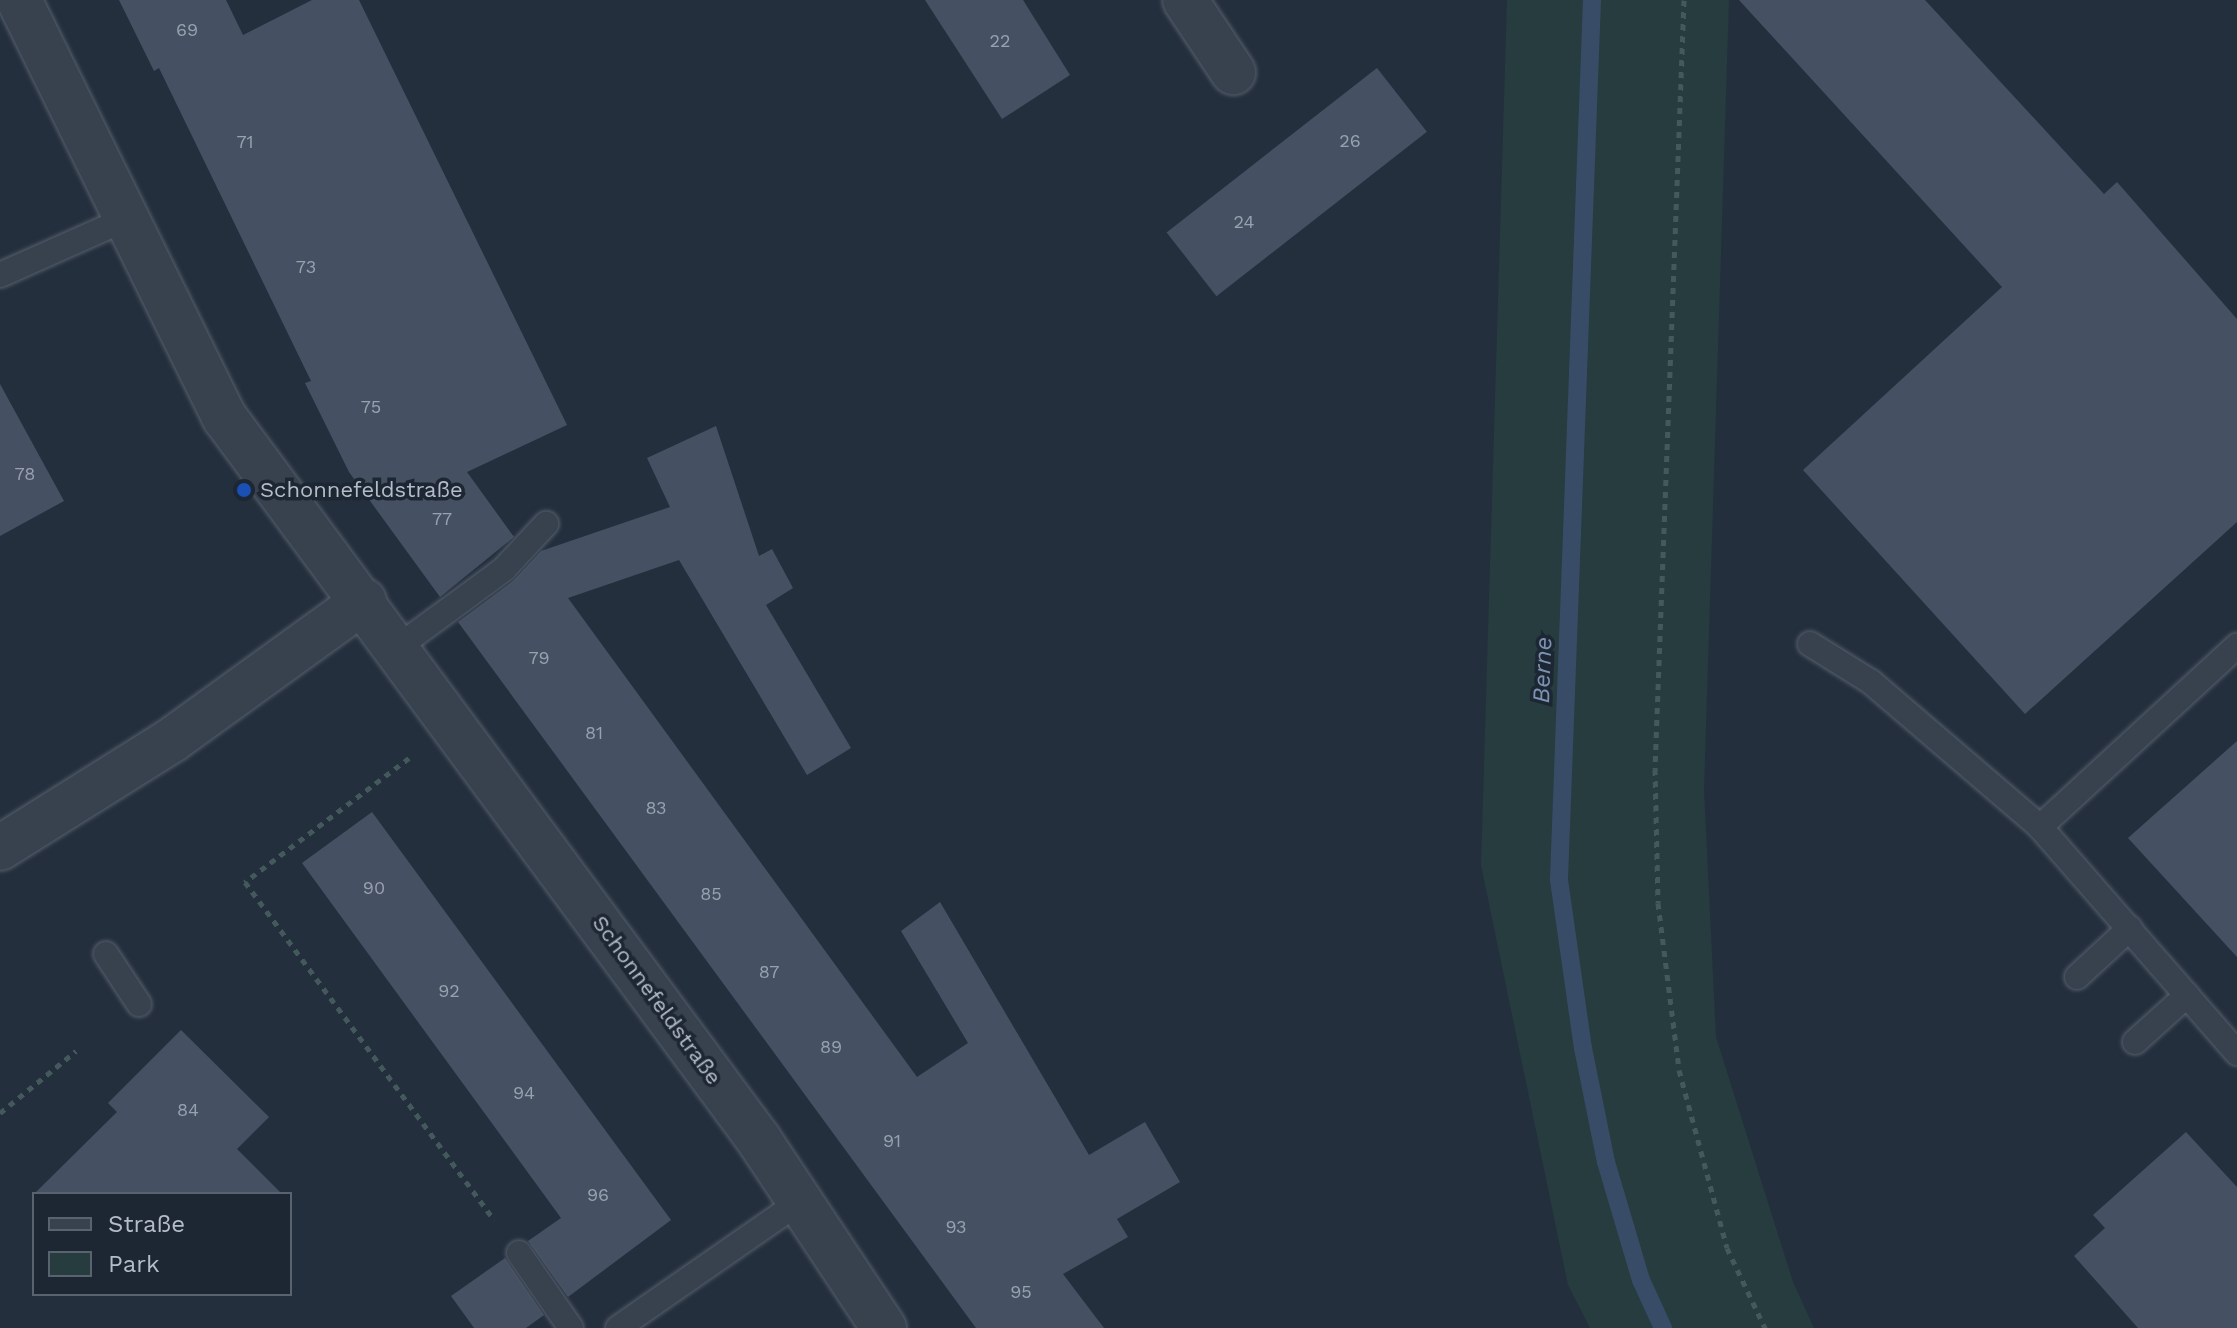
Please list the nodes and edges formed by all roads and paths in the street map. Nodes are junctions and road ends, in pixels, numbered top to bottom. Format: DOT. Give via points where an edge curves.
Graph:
graph roads {
  1 [pos="19,0"];
  2 [pos="1185,0"];
  3 [pos="1684,0"];
  4 [pos="1233,72"];
  5 [pos="126,219"];
  6 [pos="0,275"];
  7 [pos="546,524"];
  8 [pos="364,601"];
  9 [pos="1810,644"];
  10 [pos="2237,646"];
  11 [pos="398,647"];
  12 [pos="455,724"];
  13 [pos="2040,827"];
  14 [pos="0,848"];
  15 [pos="2130,928"];
  16 [pos="106,954"];
  17 [pos="2077,977"];
  18 [pos="2187,995"];
  19 [pos="139,1004"];
  20 [pos="2135,1042"];
  21 [pos="76,1051"];
  22 [pos="2237,1053"];
  23 [pos="0,1113"];
  24 [pos="802,1200"];
  25 [pos="519,1253"];
  26 [pos="571,1328"];
  27 [pos="618,1328"];
  28 [pos="884,1328"];
  29 [pos="1765,1328"];
  1 -- 5 [label="street, Schonnefeldstraße"];
  2 -- 4 [label="street"];
  3 -- 29 [label="path" via="1655,769 1658,903 1679,1070 1727,1248"];
  5 -- 6 [label="lane"];
  5 -- 8 [label="street, Schonnefeldstraße" via="225,418"];
  7 -- 11 [label="lane" via="504,569"];
  8 -- 11 [label="street, Schonnefeldstraße"];
  8 -- 14 [label="street" via="172,740"];
  9 -- 13 [label="lane" via="1871,682"];
  10 -- 13 [label="lane"];
  11 -- 12 [label="street, Schonnefeldstraße"];
  12 -- 24 [label="street, Schonnefeldstraße"];
  12 -- 25 [label="path" via="245,882"];
  13 -- 15 [label="lane"];
  15 -- 17 [label="lane"];
  15 -- 18 [label="lane"];
  16 -- 19 [label="lane"];
  18 -- 20 [label="lane"];
  18 -- 22 [label="lane"];
  21 -- 23 [label="path"];
  24 -- 27 [label="lane"];
  24 -- 28 [label="street, Schonnefeldstraße"];
  25 -- 26 [label="lane"];
}
